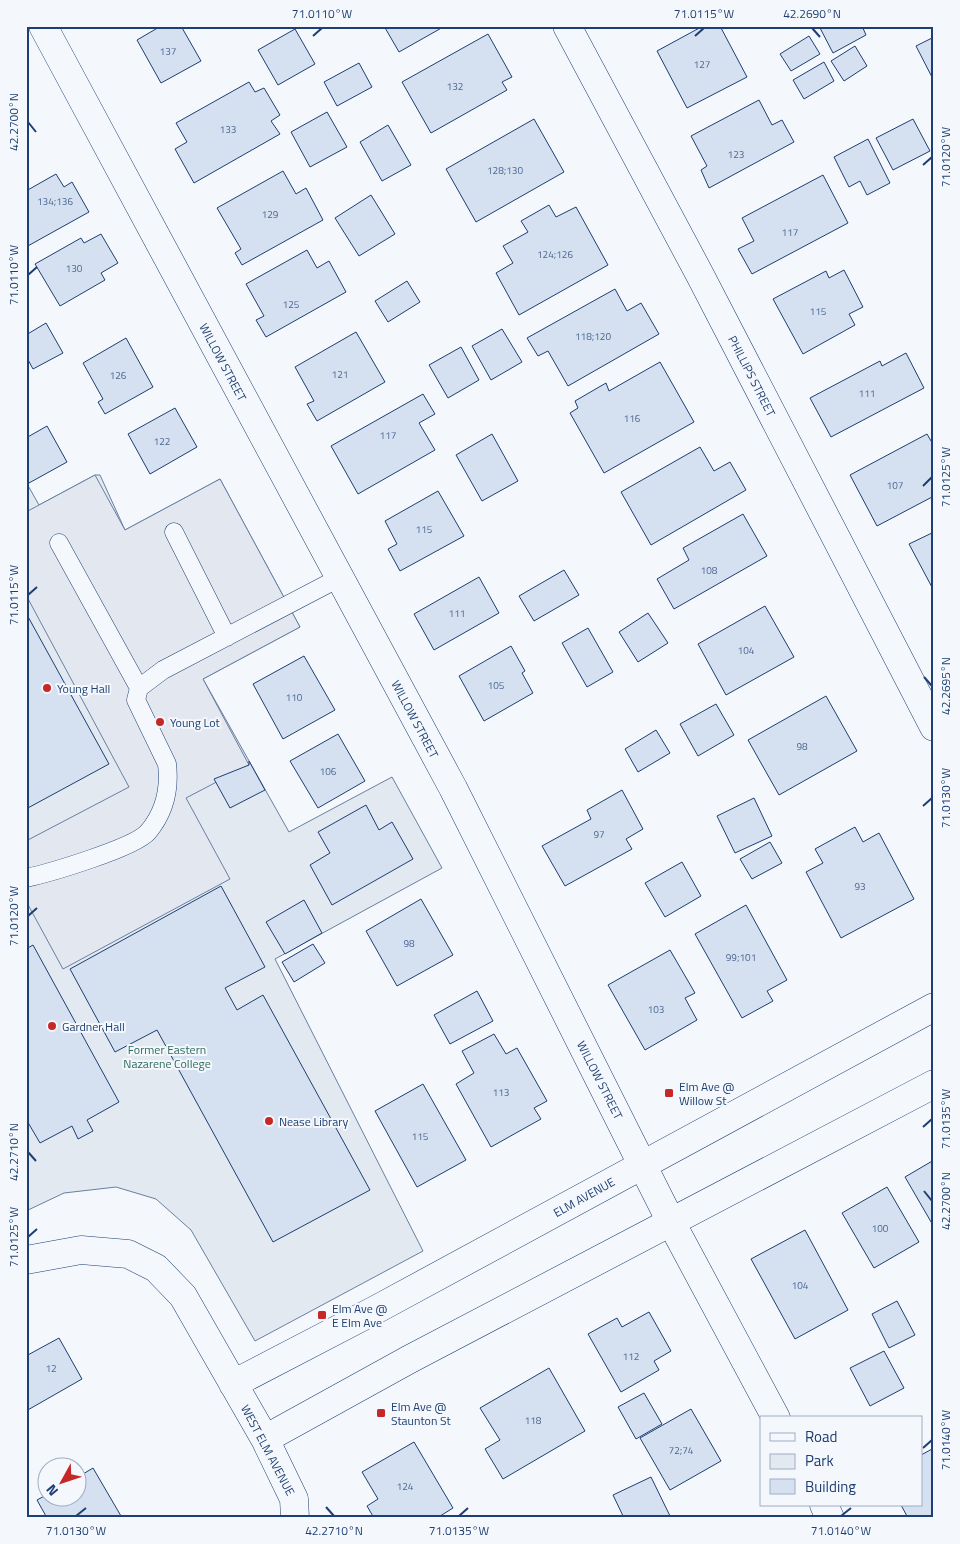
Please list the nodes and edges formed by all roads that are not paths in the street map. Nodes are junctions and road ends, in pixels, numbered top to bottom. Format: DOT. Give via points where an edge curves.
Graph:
graph roads {
  1 [pos="43,26"];
  2 [pos="567,26"];
  3 [pos="174,532"];
  4 [pos="59,543"];
  5 [pos="339,578"];
  6 [pos="227,637"];
  7 [pos="139,688"];
  8 [pos="934,727"];
  9 [pos="26,878"];
  10 [pos="934,1007"];
  11 [pos="934,1084"];
  12 [pos="643,1164"];
  13 [pos="670,1222"];
  14 [pos="26,1260"];
  15 [pos="233,1384"];
  16 [pos="775,1416"];
  17 [pos="265,1439"];
  18 [pos="824,1506"];
  19 [pos="300,1512"];
  20 [pos="830,1518"];
  1 -- 5 [label="street, WILLOW STREET"];
  2 -- 8 [label="street, PHILLIPS STREET"];
  3 -- 6 [label="lane"];
  4 -- 7 [label="lane"];
  5 -- 6 [label="lane"];
  5 -- 12 [label="street, WILLOW STREET" via="453,788"];
  6 -- 7 [label="lane" via="163,670"];
  7 -- 9 [label="lane" via="136,700 167,764 164,807 147,834 118,848"];
  10 -- 12 [label="street, ELM AVENUE"];
  11 -- 13 [label="street"];
  12 -- 13 [label="street, WILLOW STREET"];
  12 -- 15 [label="street, ELM AVENUE"];
  13 -- 16 [label="street, WILLOW STREET"];
  13 -- 17 [label="street" via="418,1354"];
  14 -- 15 [label="street, WEST ELM AVENUE" via="81,1250 128,1254 156,1268 183,1296"];
  15 -- 17 [label="street, WEST ELM AVENUE"];
  17 -- 19 [label="street, WEST ELM AVENUE"];
  18 -- 20 [label="street"];
}
